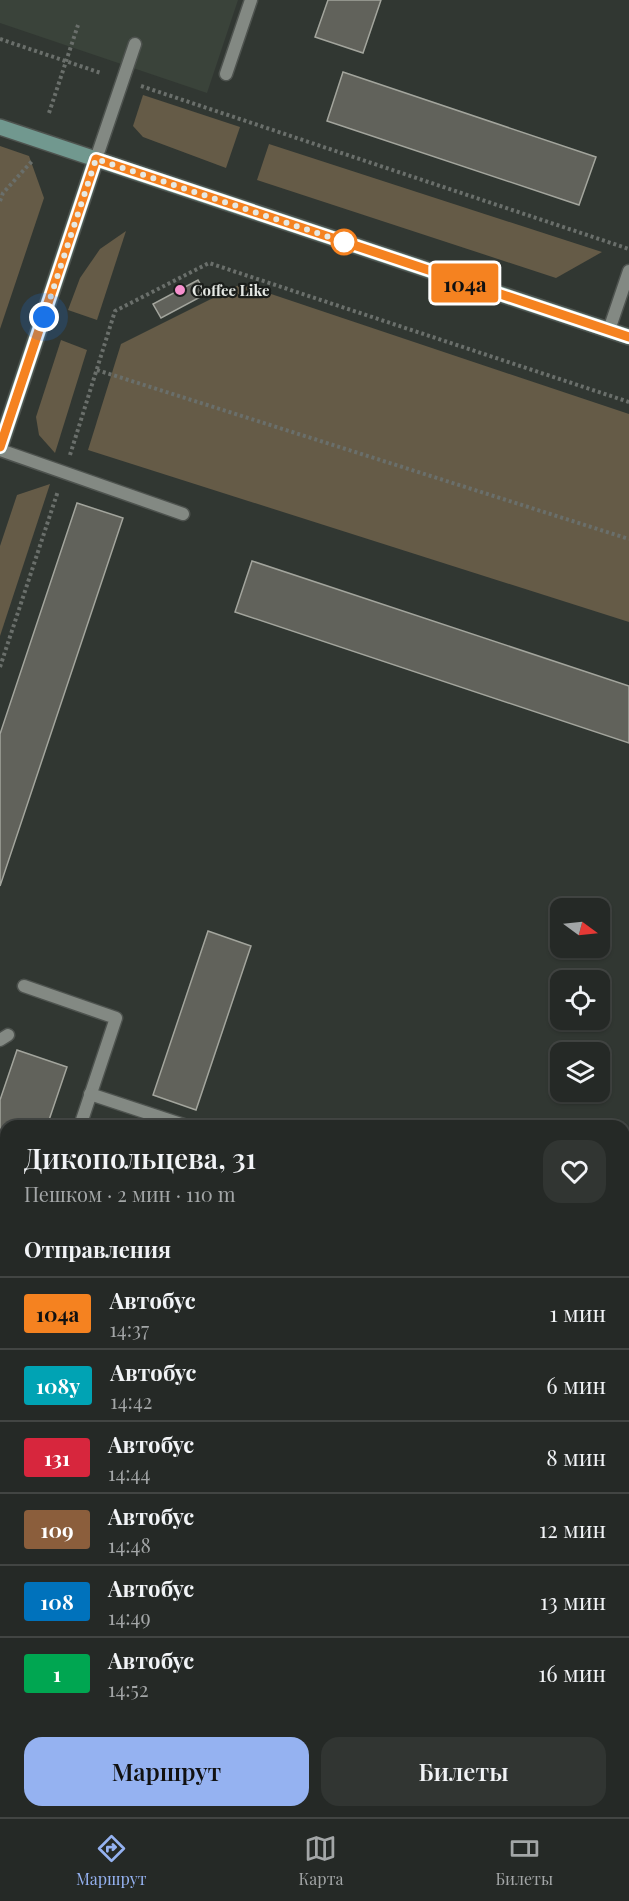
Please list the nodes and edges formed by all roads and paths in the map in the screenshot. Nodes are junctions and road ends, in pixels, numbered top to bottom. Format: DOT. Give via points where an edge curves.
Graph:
graph roads {
  1 [pos="250,0"];
  2 [pos="78,25"];
  3 [pos="0,39"];
  4 [pos="135,44"];
  5 [pos="66,61"];
  6 [pos="100,73"];
  7 [pos="226,74"];
  8 [pos="141,86"];
  9 [pos="49,113"];
  10 [pos="0,127"];
  11 [pos="96,159"];
  12 [pos="33,160"];
  13 [pos="1,192"];
  14 [pos="0,201"];
  15 [pos="629,249"];
  16 [pos="629,271"];
  17 [pos="115,311"];
  18 [pos="609,330"];
  19 [pos="629,337"];
  20 [pos="97,370"];
  21 [pos="629,402"];
  22 [pos="0,449"];
  23 [pos="183,514"];
  24 [pos="629,539"];
  25 [pos="24,986"];
  26 [pos="90,1094"];
  27 [pos="82,1120"];
  28 [pos="169,1120"];
  1 -- 7 [label="lane"];
  2 -- 5 [label="path"];
  3 -- 5 [label="path"];
  4 -- 11 [label="lane"];
  5 -- 6 [label="path"];
  5 -- 9 [label="path"];
  8 -- 15 [label="path"];
  10 -- 11 [label="main road"];
  11 -- 18 [label="main road"];
  11 -- 22 [label="main road"];
  12 -- 13 [label="path"];
  13 -- 14 [label="path"];
  16 -- 18 [label="lane"];
  17 -- 21 [label="path" via="209,263"];
  18 -- 19 [label="main road"];
  20 -- 24 [label="path"];
  22 -- 23 [label="lane"];
  25 -- 26 [label="lane" via="116,1018"];
  26 -- 27 [label="lane"];
  26 -- 28 [label="lane"];
}
